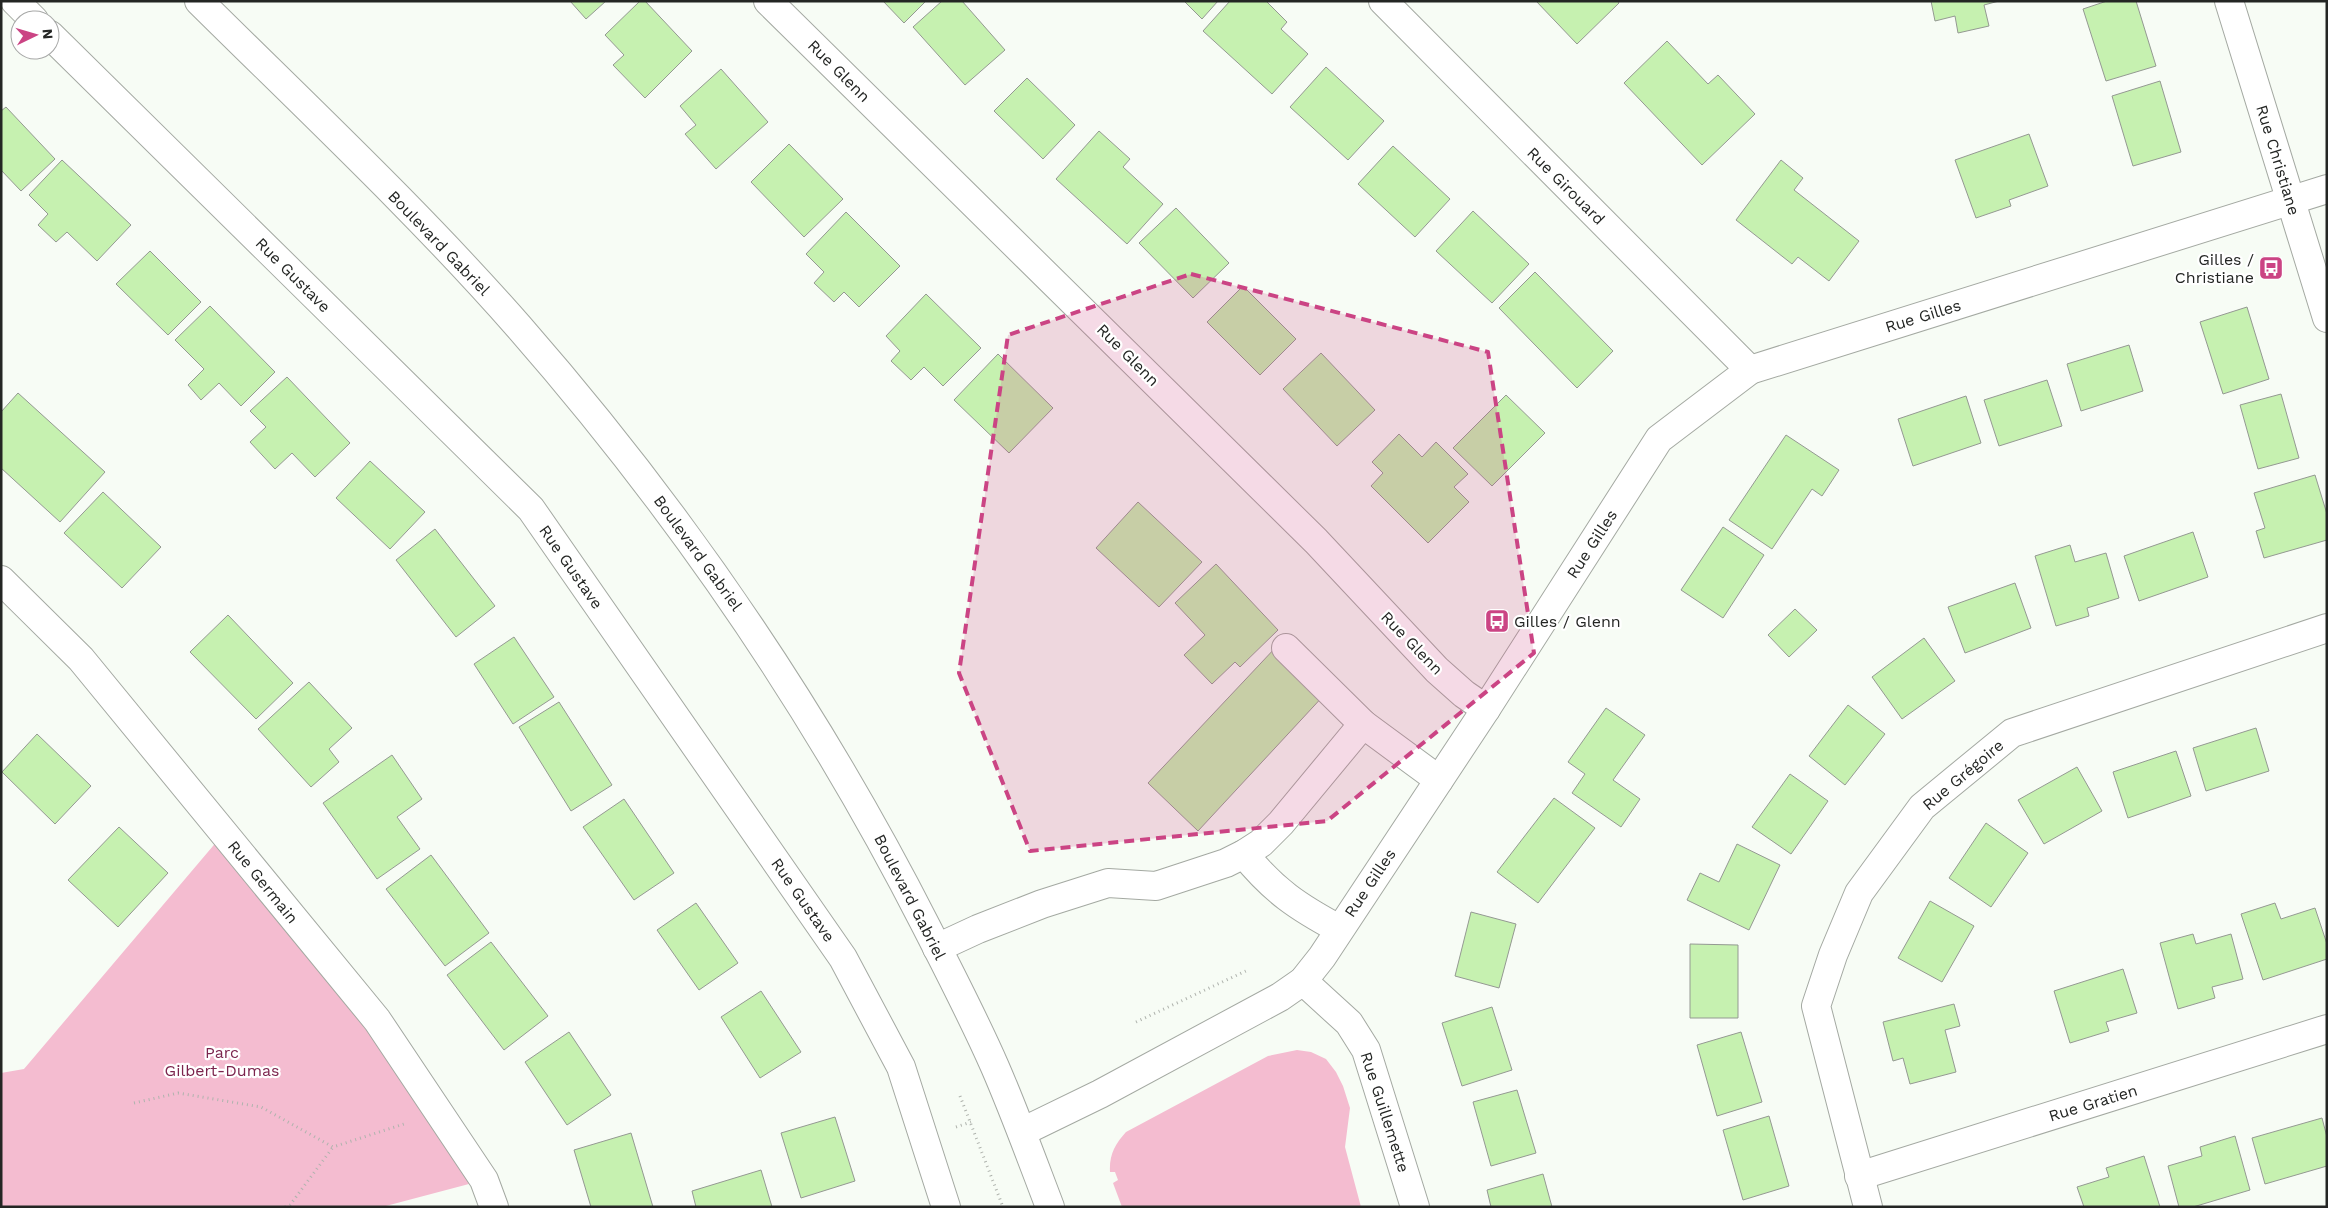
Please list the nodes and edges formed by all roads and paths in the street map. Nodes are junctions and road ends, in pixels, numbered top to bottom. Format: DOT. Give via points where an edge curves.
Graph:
graph roads {
  1 [pos="15,1"];
  2 [pos="199,1"];
  3 [pos="768,1"];
  4 [pos="1383,1"];
  5 [pos="2229,1"];
  6 [pos="24,10"];
  7 [pos="60,46"];
  8 [pos="2327,189"];
  9 [pos="2290,200"];
  10 [pos="2327,318"];
  11 [pos="1750,370"];
  12 [pos="1,580"];
  13 [pos="2327,628"];
  14 [pos="1286,648"];
  15 [pos="1486,709"];
  16 [pos="1363,724"];
  17 [pos="1439,780"];
  18 [pos="1244,854"];
  19 [pos="1339,929"];
  20 [pos="937,948"];
  21 [pos="1248,970"];
  22 [pos="1303,981"];
  23 [pos="1136,1022"];
  24 [pos="2327,1030"];
  25 [pos="960,1096"];
  26 [pos="134,1103"];
  27 [pos="438,1112"];
  28 [pos="972,1122"];
  29 [pos="949,1130"];
  30 [pos="1022,1132"];
  31 [pos="333,1147"];
  32 [pos="1859,1176"];
  33 [pos="285,1207"];
  34 [pos="494,1207"];
  35 [pos="946,1207"];
  36 [pos="1003,1207"];
  37 [pos="1050,1207"];
  38 [pos="1415,1207"];
  39 [pos="1868,1207"];
  1 -- 6 [label="street"];
  2 -- 20 [label="street, Boulevard Gabriel" via="484,289 577,395 641,476 790,684 861,804"];
  3 -- 15 [label="street, Rue Glenn" via="1316,541 1437,670"];
  4 -- 11 [label="street, Rue Girouard"];
  5 -- 9 [label="street, Rue Christiane"];
  7 -- 35 [label="street, Rue Gustave" via="531,509 844,958 901,1067"];
  8 -- 9 [label="street, Rue Gilles"];
  9 -- 10 [label="street, Rue Christiane"];
  9 -- 11 [label="street, Rue Gilles"];
  11 -- 15 [label="street, Rue Gilles" via="1659,439"];
  12 -- 27 [label="street, Rue Germain" via="81,659 377,1020"];
  13 -- 32 [label="street, Rue Grégoire" via="2012,733 1922,807 1859,893 1816,1006"];
  14 -- 16 [label="street"];
  15 -- 17 [label="street, Rue Gilles"];
  16 -- 17 [label="street"];
  16 -- 18 [label="street" via="1281,822 1261,843"];
  17 -- 19 [label="street, Rue Gilles"];
  18 -- 19 [label="street" via="1275,889 1299,908"];
  18 -- 20 [label="street" via="1156,886 1108,883 1042,904"];
  19 -- 22 [label="street, Rue Gilles"];
  20 -- 30 [label="street, Boulevard Gabriel" via="995,1066"];
  21 -- 23 [label="path"];
  22 -- 30 [label="street, Rue Gilles" via="1280,997 1100,1094"];
  22 -- 38 [label="street, Rue Guillemette" via="1350,1023 1366,1050"];
  24 -- 32 [label="street, Rue Gratien"];
  25 -- 28 [label="path"];
  26 -- 31 [label="path" via="178,1093 261,1107"];
  27 -- 31 [label="path"];
  27 -- 34 [label="street, Rue Germain" via="484,1180"];
  28 -- 29 [label="path"];
  28 -- 36 [label="path"];
  30 -- 37 [label="street, Boulevard Gabriel"];
  31 -- 33 [label="path" via="290,1205"];
  32 -- 39 [label="street, Rue Grégoire"];
}
